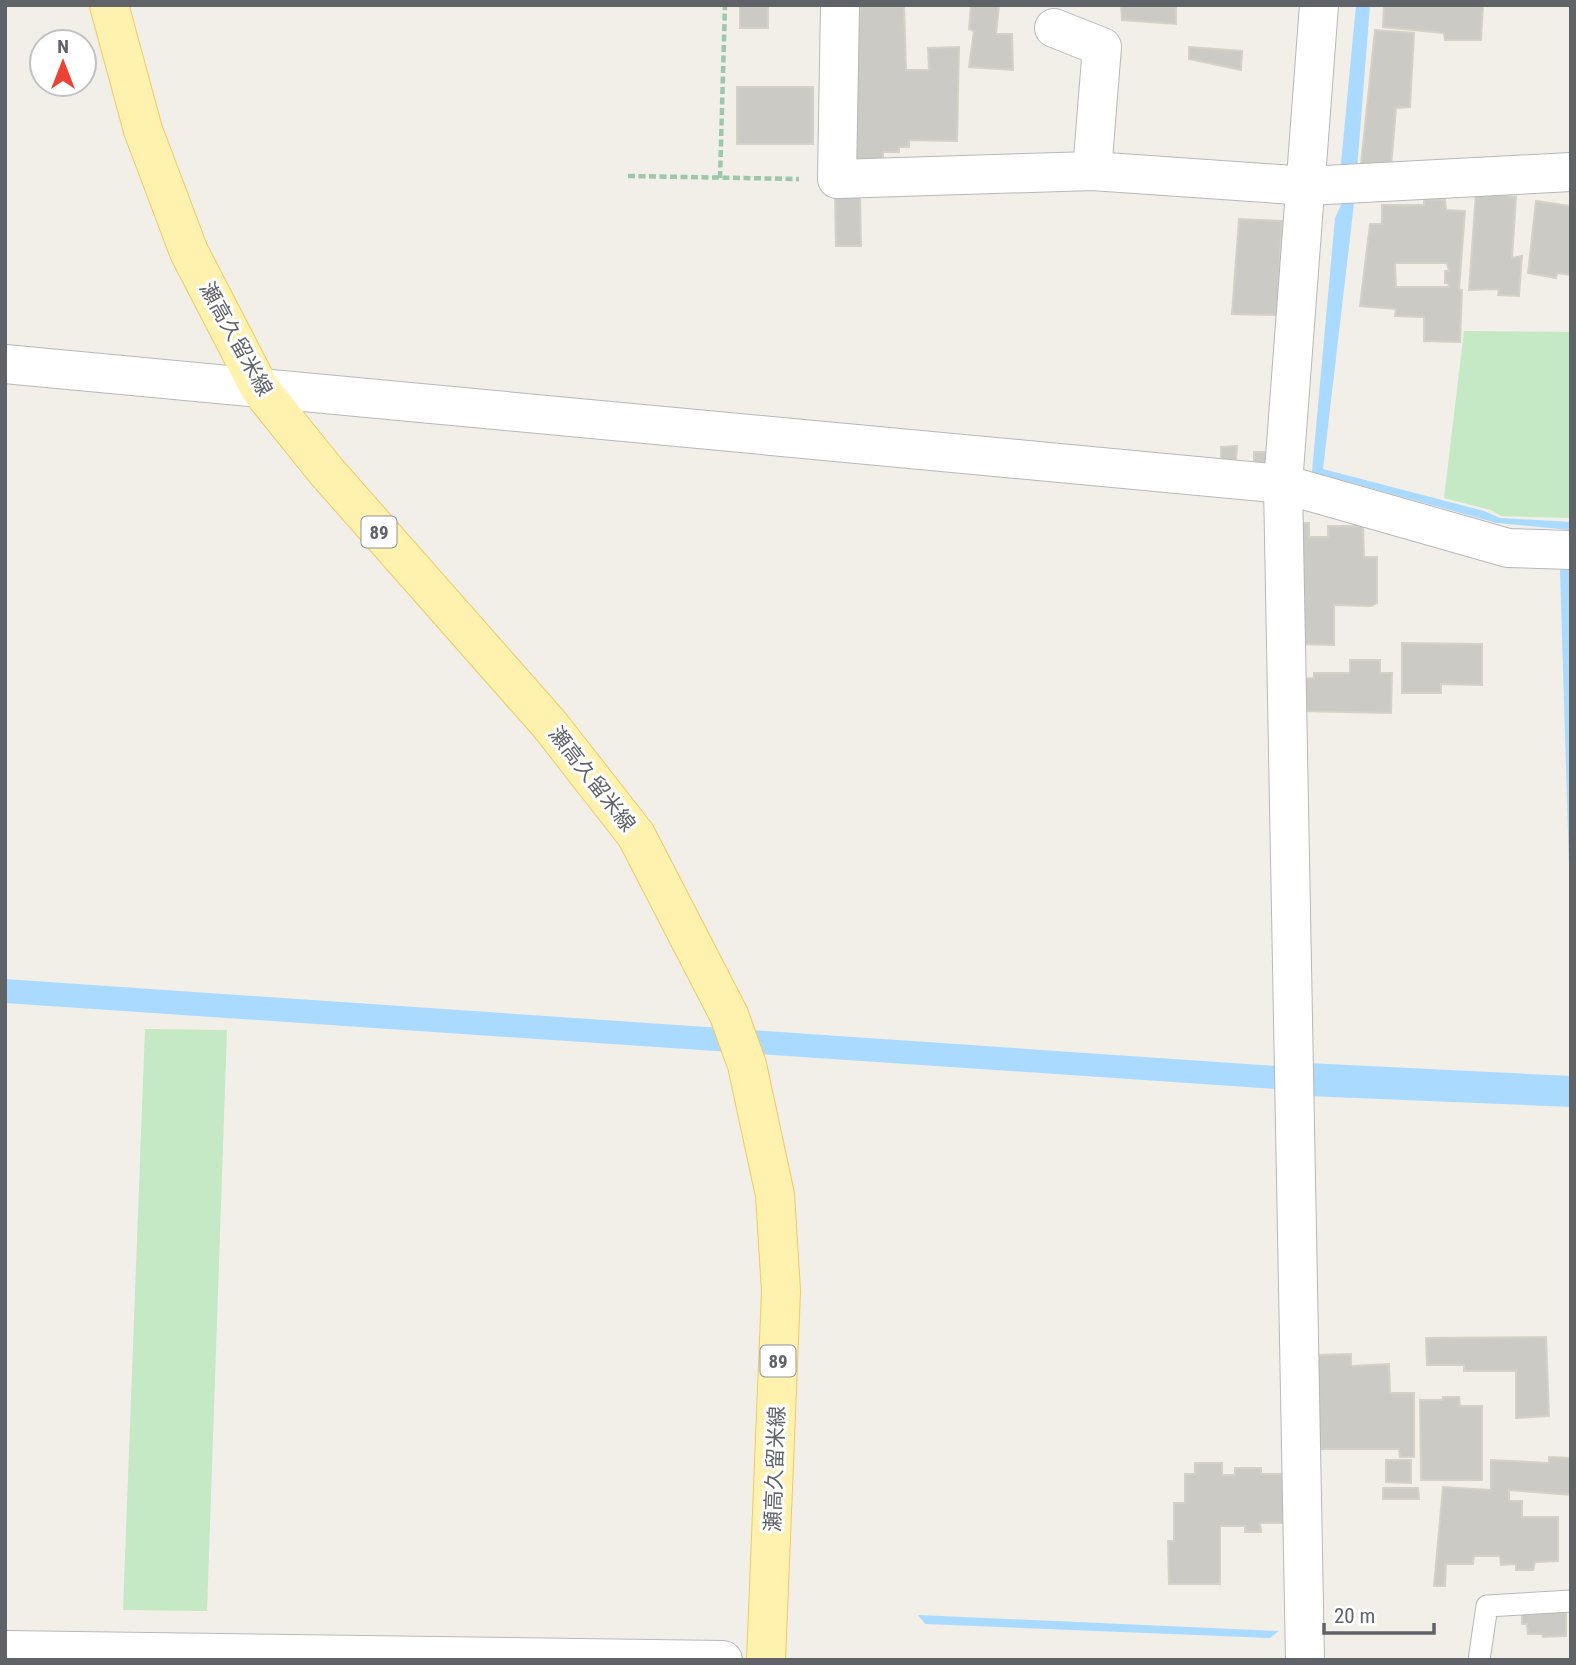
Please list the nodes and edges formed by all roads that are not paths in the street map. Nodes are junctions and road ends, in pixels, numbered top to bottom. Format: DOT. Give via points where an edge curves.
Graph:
graph roads {
  1 [pos="109,5"];
  2 [pos="840,5"];
  3 [pos="1319,5"];
  4 [pos="1054,28"];
  5 [pos="1091,171"];
  6 [pos="1571,172"];
  7 [pos="1307,186"];
  8 [pos="5,364"];
  9 [pos="260,389"];
  10 [pos="1283,484"];
  11 [pos="1571,551"];
  12 [pos="1571,1601"];
  13 [pos="5,1650"];
  14 [pos="723,1660"];
  15 [pos="766,1660"];
  16 [pos="1305,1660"];
  17 [pos="1479,1660"];
  1 -- 9 [label="main road, 瀬高久留米線 / 89" via="143,130 189,252"];
  2 -- 5 [label="street" via="836,179"];
  3 -- 7 [label="street"];
  4 -- 5 [label="street" via="1102,47"];
  5 -- 7 [label="street"];
  6 -- 7 [label="street"];
  7 -- 10 [label="street"];
  8 -- 9 [label="street"];
  9 -- 10 [label="street"];
  9 -- 15 [label="main road, 瀬高久留米線 / 89" via="326,471 550,725 636,835 729,1015 747,1065 775,1195 781,1291"];
  10 -- 11 [label="street" via="1508,548"];
  10 -- 16 [label="street"];
  12 -- 17 [label="lane" via="1487,1606"];
  13 -- 14 [label="street"];
}
